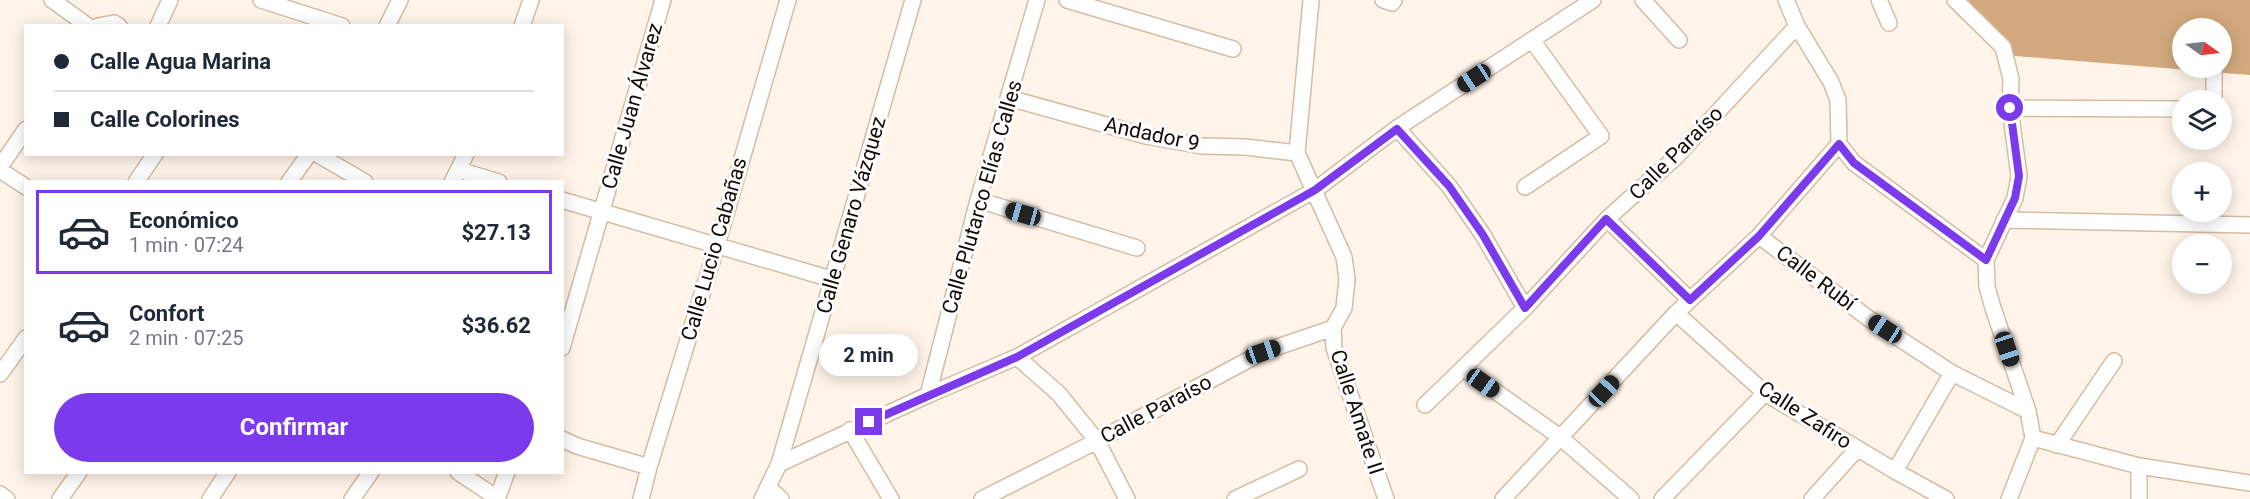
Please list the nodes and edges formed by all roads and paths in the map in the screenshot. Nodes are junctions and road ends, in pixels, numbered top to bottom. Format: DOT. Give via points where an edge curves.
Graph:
graph roads {
  1 [pos="52,0"];
  2 [pos="170,0"];
  3 [pos="261,0"];
  4 [pos="400,0"];
  5 [pos="531,0"];
  6 [pos="663,0"];
  7 [pos="788,0"];
  8 [pos="913,0"];
  9 [pos="1037,0"];
  10 [pos="1067,0"];
  11 [pos="1311,0"];
  12 [pos="1383,0"];
  13 [pos="1394,0"];
  14 [pos="1593,0"];
  15 [pos="1642,0"];
  16 [pos="1786,0"];
  17 [pos="1879,0"];
  18 [pos="1955,0"];
  19 [pos="1889,23"];
  20 [pos="85,24"];
  21 [pos="159,24"];
  22 [pos="336,24"];
  23 [pos="388,24"];
  24 [pos="523,24"];
  25 [pos="1797,26"];
  26 [pos="1532,40"];
  27 [pos="1679,40"];
  28 [pos="1233,49"];
  29 [pos="1009,98"];
  30 [pos="2010,108"];
  31 [pos="2172,109"];
  32 [pos="1397,129"];
  33 [pos="24,132"];
  34 [pos="1839,144"];
  35 [pos="1297,153"];
  36 [pos="154,156"];
  37 [pos="308,156"];
  38 [pos="320,156"];
  39 [pos="465,156"];
  40 [pos="0,169"];
  41 [pos="456,176"];
  42 [pos="137,180"];
  43 [pos="290,180"];
  44 [pos="362,180"];
  45 [pos="485,180"];
  46 [pos="24,186"];
  47 [pos="1525,187"];
  48 [pos="1315,190"];
  49 [pos="978,200"];
  50 [pos="564,201"];
  51 [pos="602,212"];
  52 [pos="1606,219"];
  53 [pos="2004,220"];
  54 [pos="2250,225"];
  55 [pos="1759,236"];
  56 [pos="717,245"];
  57 [pos="1137,248"];
  58 [pos="1986,260"];
  59 [pos="831,279"];
  60 [pos="1690,300"];
  61 [pos="1525,308"];
  62 [pos="1676,313"];
  63 [pos="1333,328"];
  64 [pos="24,341"];
  65 [pos="564,341"];
  66 [pos="1017,357"];
  67 [pos="2114,361"];
  68 [pos="1464,369"];
  69 [pos="1952,373"];
  70 [pos="0,374"];
  71 [pos="1765,393"];
  72 [pos="928,395"];
  73 [pos="1425,405"];
  74 [pos="2028,411"];
  75 [pos="850,430"];
  76 [pos="1560,437"];
  77 [pos="2033,438"];
  78 [pos="564,440"];
  79 [pos="1097,441"];
  80 [pos="2057,445"];
  81 [pos="1857,449"];
  82 [pos="779,464"];
  83 [pos="2139,466"];
  84 [pos="649,467"];
  85 [pos="1299,469"];
  86 [pos="1895,471"];
  87 [pos="78,474"];
  88 [pos="227,474"];
  89 [pos="370,474"];
  90 [pos="461,474"];
  91 [pos="506,474"];
  92 [pos="2250,483"];
  93 [pos="765,493"];
  94 [pos="0,495"];
  95 [pos="7,499"];
  96 [pos="60,499"];
  97 [pos="210,499"];
  98 [pos="352,499"];
  99 [pos="497,499"];
  100 [pos="641,499"];
  101 [pos="781,499"];
  102 [pos="891,499"];
  103 [pos="982,499"];
  104 [pos="1127,499"];
  105 [pos="1235,499"];
  106 [pos="1386,499"];
  107 [pos="1503,499"];
  108 [pos="1631,499"];
  109 [pos="1662,499"];
  110 [pos="1812,499"];
  111 [pos="1946,499"];
  112 [pos="2010,499"];
  113 [pos="2139,499"];
  1 -- 20 [label="street"];
  2 -- 21 [label="street"];
  3 -- 22 [label="street"];
  4 -- 23 [label="street"];
  5 -- 24 [label="street"];
  6 -- 51 [label="street, Calle Juan Álvarez"];
  7 -- 56 [label="street, Calle Lucio Cabañas"];
  8 -- 59 [label="street, Calle Genaro Vázquez"];
  9 -- 29 [label="street, Calle Plutarco Elías Calles"];
  10 -- 28 [label="street"];
  11 -- 35 [label="street"];
  12 -- 13 [label="street"];
  14 -- 26 [label="street"];
  15 -- 27 [label="street"];
  16 -- 25 [label="street"];
  17 -- 19 [label="street"];
  18 -- 30 [label="street" via="2003,47 2011,79"];
  25 -- 34 [label="street" via="1838,100"];
  25 -- 52 [label="street, Calle Paraíso" via="1676,157"];
  26 -- 32 [label="street"];
  26 -- 47 [label="street" via="1601,136"];
  29 -- 35 [label="street, Andador 9" via="1146,136 1202,146"];
  29 -- 49 [label="street, Calle Plutarco Elías Calles"];
  30 -- 31 [label="street"];
  30 -- 53 [label="street" via="2019,176 2015,198"];
  32 -- 48 [label="street"];
  32 -- 61 [label="street" via="1449,186"];
  33 -- 40 [label="street"];
  34 -- 55 [label="street"];
  34 -- 58 [label="street" via="1854,163"];
  35 -- 48 [label="street, Calle Amate II"];
  36 -- 42 [label="street"];
  37 -- 43 [label="street"];
  38 -- 44 [label="street"];
  39 -- 41 [label="street"];
  40 -- 46 [label="street"];
  41 -- 45 [label="street"];
  48 -- 63 [label="street, Calle Amate II" via="1344,257 1347,279 1344,308"];
  48 -- 66 [label="street"];
  49 -- 57 [label="street"];
  49 -- 72 [label="street, Calle Plutarco Elías Calles"];
  50 -- 51 [label="street"];
  51 -- 56 [label="street"];
  51 -- 65 [label="street, Calle Juan Álvarez"];
  52 -- 60 [label="street"];
  52 -- 61 [label="street, Calle Paraíso"];
  53 -- 54 [label="street"];
  53 -- 58 [label="street"];
  55 -- 60 [label="street"];
  55 -- 69 [label="street, Calle Rubí" via="1868,318"];
  56 -- 59 [label="street"];
  56 -- 84 [label="street, Calle Lucio Cabañas"];
  58 -- 74 [label="street" via="1987,287"];
  59 -- 82 [label="street, Calle Genaro Vázquez"];
  60 -- 62 [label="street"];
  61 -- 68 [label="street, Calle Paraíso"];
  62 -- 71 [label="street, Calle Zafiro"];
  62 -- 76 [label="street"];
  63 -- 79 [label="street, Calle Paraíso" via="1263,352"];
  63 -- 106 [label="street, Calle Amate II" via="1334,348"];
  64 -- 70 [label="street"];
  66 -- 72 [label="street"];
  66 -- 79 [label="street" via="1059,394"];
  67 -- 80 [label="street"];
  68 -- 73 [label="street, Calle Paraíso"];
  68 -- 76 [label="street"];
  69 -- 74 [label="street, Calle Rubí"];
  69 -- 86 [label="street"];
  71 -- 81 [label="street, Calle Zafiro"];
  71 -- 109 [label="street"];
  72 -- 75 [label="street"];
  74 -- 77 [label="street"];
  75 -- 82 [label="street"];
  75 -- 102 [label="street"];
  76 -- 107 [label="street"];
  76 -- 108 [label="street"];
  77 -- 80 [label="street"];
  77 -- 112 [label="street"];
  78 -- 84 [label="street"];
  79 -- 103 [label="street, Calle Paraíso"];
  79 -- 104 [label="street"];
  80 -- 83 [label="street"];
  81 -- 86 [label="street, Calle Zafiro"];
  81 -- 110 [label="street"];
  82 -- 93 [label="street, Calle Genaro Vázquez"];
  83 -- 92 [label="street"];
  83 -- 113 [label="street"];
  84 -- 100 [label="street, Calle Lucio Cabañas"];
  85 -- 105 [label="street"];
  86 -- 111 [label="street, Calle Zafiro"];
  87 -- 96 [label="street"];
  88 -- 97 [label="street"];
  89 -- 98 [label="street"];
  90 -- 99 [label="street"];
  91 -- 99 [label="street"];
  93 -- 101 [label="street"];
  94 -- 95 [label="street"];
}
